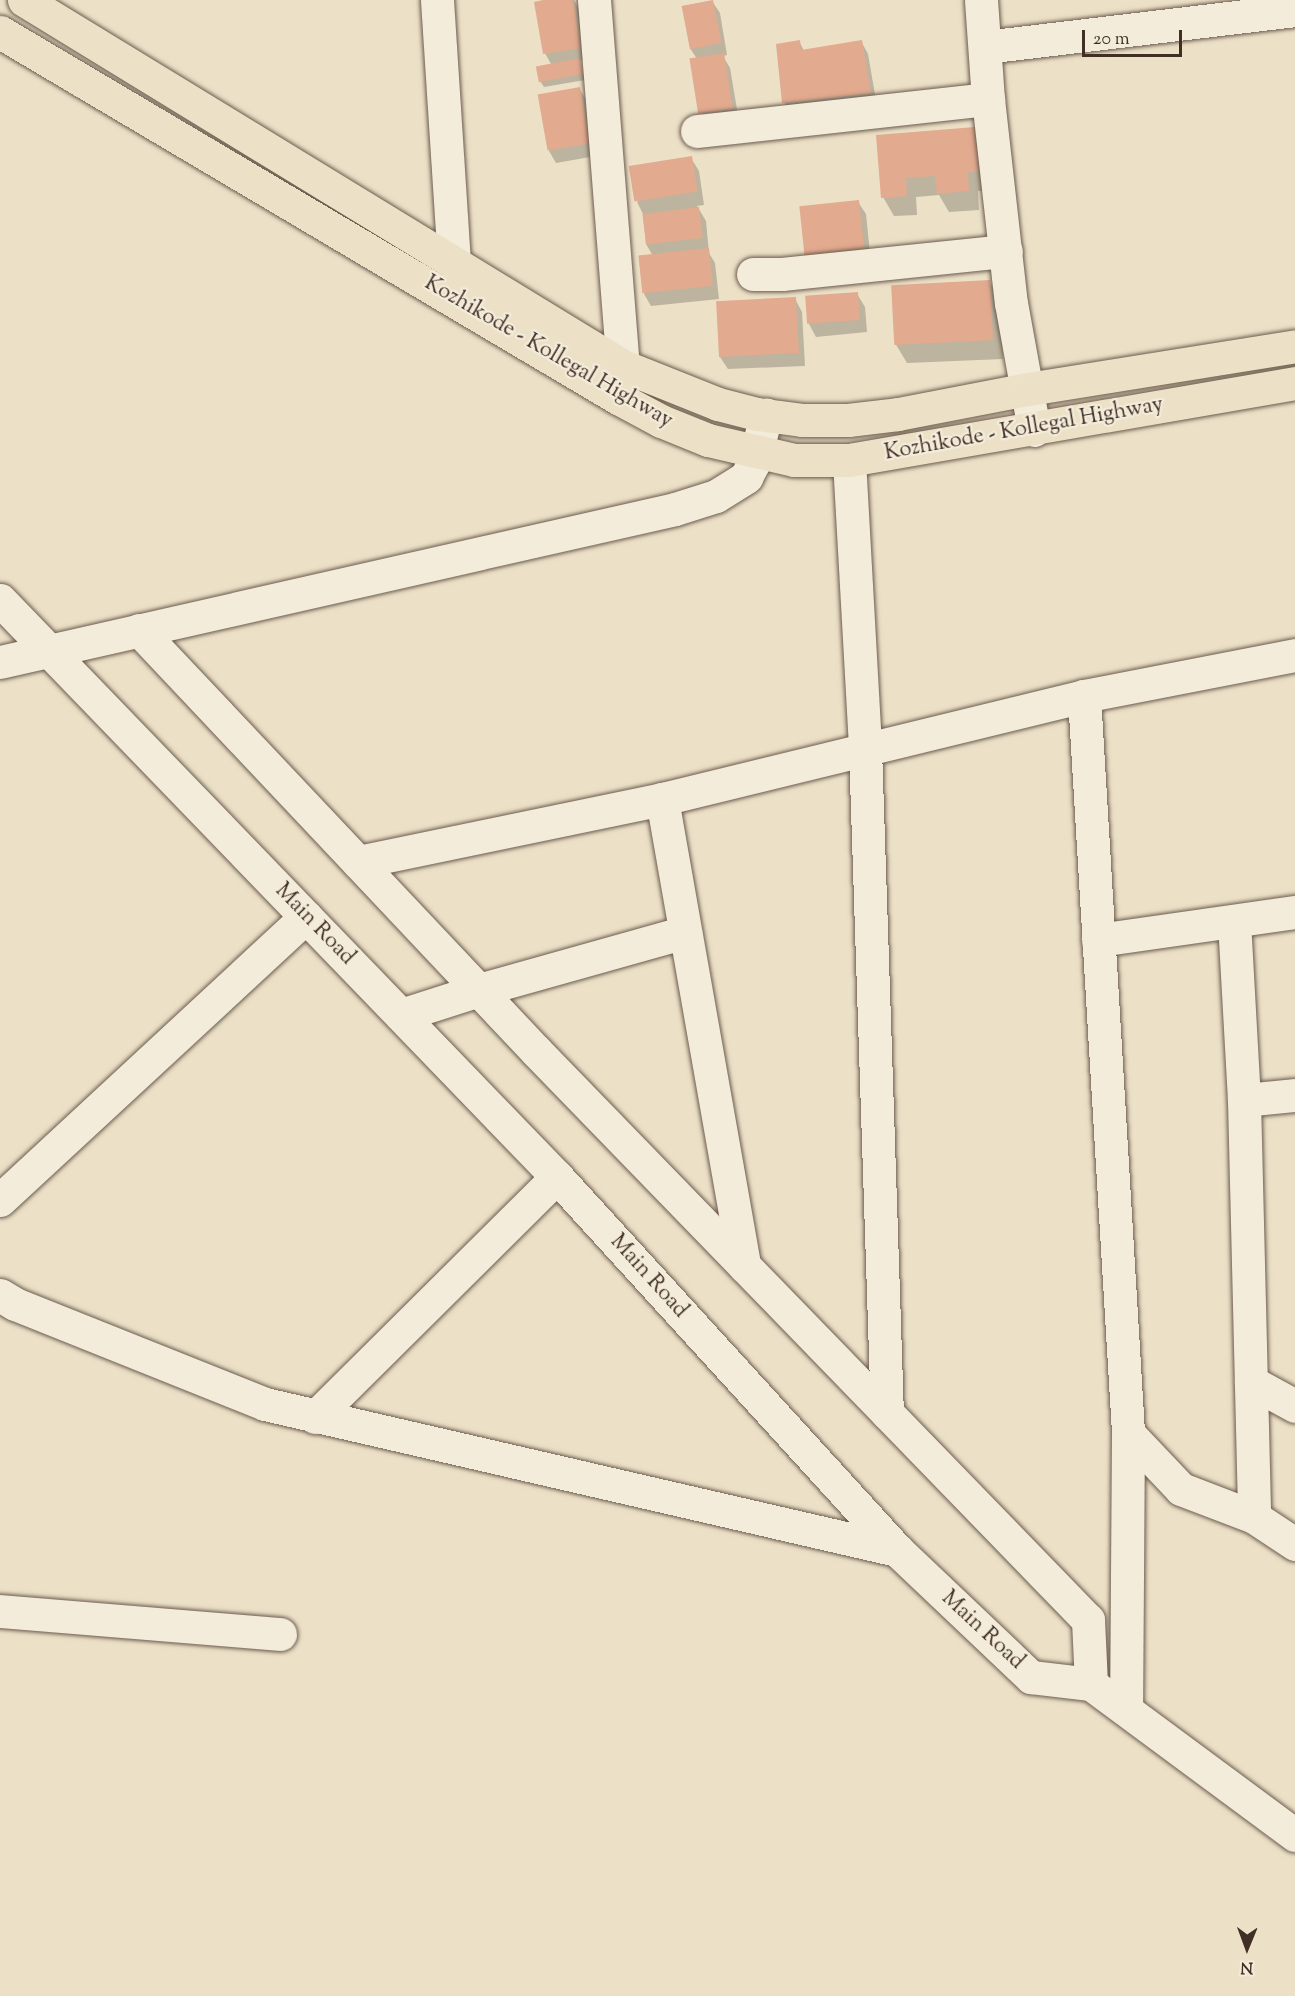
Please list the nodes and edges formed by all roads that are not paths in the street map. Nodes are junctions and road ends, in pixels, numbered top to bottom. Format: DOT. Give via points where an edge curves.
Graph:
graph roads {
  1 [pos="24,0"];
  2 [pos="437,0"];
  3 [pos="594,0"];
  4 [pos="981,0"];
  5 [pos="1295,10"];
  6 [pos="0,32"];
  7 [pos="985,47"];
  8 [pos="988,99"];
  9 [pos="697,131"];
  10 [pos="1006,251"];
  11 [pos="454,263"];
  12 [pos="753,274"];
  13 [pos="1295,346"];
  14 [pos="622,366"];
  15 [pos="1295,383"];
  16 [pos="1028,389"];
  17 [pos="618,398"];
  18 [pos="766,416"];
  19 [pos="1034,430"];
  20 [pos="757,452"];
  21 [pos="849,460"];
  22 [pos="0,600"];
  23 [pos="139,630"];
  24 [pos="49,650"];
  25 [pos="1295,655"];
  26 [pos="0,662"];
  27 [pos="1084,696"];
  28 [pos="865,748"];
  29 [pos="662,799"];
  30 [pos="358,862"];
  31 [pos="1295,912"];
  32 [pos="306,917"];
  33 [pos="1234,921"];
  34 [pos="685,932"];
  35 [pos="1098,940"];
  36 [pos="478,990"];
  37 [pos="401,1015"];
  38 [pos="1295,1095"];
  39 [pos="1244,1100"];
  40 [pos="557,1177"];
  41 [pos="0,1200"];
  42 [pos="744,1266"];
  43 [pos="0,1295"];
  44 [pos="1251,1382"];
  45 [pos="1295,1406"];
  46 [pos="887,1413"];
  47 [pos="315,1418"];
  48 [pos="1128,1433"];
  49 [pos="1254,1517"];
  50 [pos="1295,1544"];
  51 [pos="897,1550"];
  52 [pos="0,1611"];
  53 [pos="280,1634"];
  54 [pos="1090,1684"];
  55 [pos="1126,1709"];
  56 [pos="1295,1835"];
  1 -- 11 [label="main road, Kozhikode - Kollegal Highway"];
  2 -- 11 [label="street"];
  3 -- 14 [label="street"];
  4 -- 7 [label="street"];
  5 -- 7 [label="street"];
  6 -- 17 [label="main road, Kozhikode - Kollegal Highway"];
  7 -- 8 [label="street"];
  8 -- 9 [label="street"];
  8 -- 10 [label="street"];
  10 -- 12 [label="street"];
  10 -- 16 [label="street" via="1011,303"];
  11 -- 14 [label="main road, Kozhikode - Kollegal Highway"];
  13 -- 16 [label="main road, Kozhikode - Kollegal Highway"];
  14 -- 17 [label="street"];
  14 -- 18 [label="main road, Kozhikode - Kollegal Highway" via="699,399"];
  15 -- 19 [label="main road, Kozhikode - Kollegal Highway"];
  16 -- 18 [label="main road, Kozhikode - Kollegal Highway" via="848,420"];
  16 -- 19 [label="street"];
  17 -- 20 [label="main road, Kozhikode - Kollegal Highway" via="708,440"];
  18 -- 20 [label="street"];
  19 -- 21 [label="main road, Kozhikode - Kollegal Highway"];
  20 -- 21 [label="main road, Kozhikode - Kollegal Highway" via="794,460"];
  20 -- 23 [label="street" via="746,477 716,496 675,509"];
  21 -- 28 [label="street"];
  22 -- 24 [label="street, Main Road"];
  23 -- 24 [label="street"];
  23 -- 30 [label="street"];
  24 -- 26 [label="street"];
  24 -- 32 [label="street, Main Road"];
  25 -- 27 [label="street"];
  27 -- 28 [label="street"];
  27 -- 35 [label="street"];
  28 -- 29 [label="street"];
  28 -- 46 [label="street"];
  29 -- 30 [label="street"];
  29 -- 34 [label="street"];
  30 -- 36 [label="street"];
  31 -- 33 [label="street"];
  32 -- 37 [label="street, Main Road"];
  32 -- 41 [label="street"];
  33 -- 35 [label="street"];
  33 -- 39 [label="street"];
  34 -- 36 [label="street"];
  34 -- 42 [label="street"];
  35 -- 48 [label="street"];
  36 -- 37 [label="street"];
  36 -- 42 [label="street"];
  37 -- 40 [label="street, Main Road"];
  38 -- 39 [label="street"];
  39 -- 44 [label="street"];
  40 -- 47 [label="street"];
  40 -- 51 [label="street, Main Road"];
  42 -- 46 [label="street"];
  43 -- 47 [label="street" via="265,1404"];
  44 -- 45 [label="street"];
  44 -- 49 [label="street"];
  46 -- 54 [label="street" via="1088,1620"];
  47 -- 51 [label="street"];
  48 -- 49 [label="street" via="1181,1489"];
  48 -- 55 [label="street"];
  49 -- 50 [label="street"];
  51 -- 54 [label="street, Main Road" via="1031,1677"];
  52 -- 53 [label="street"];
  54 -- 55 [label="street, Main Road"];
  55 -- 56 [label="street, Main Road"];
}
